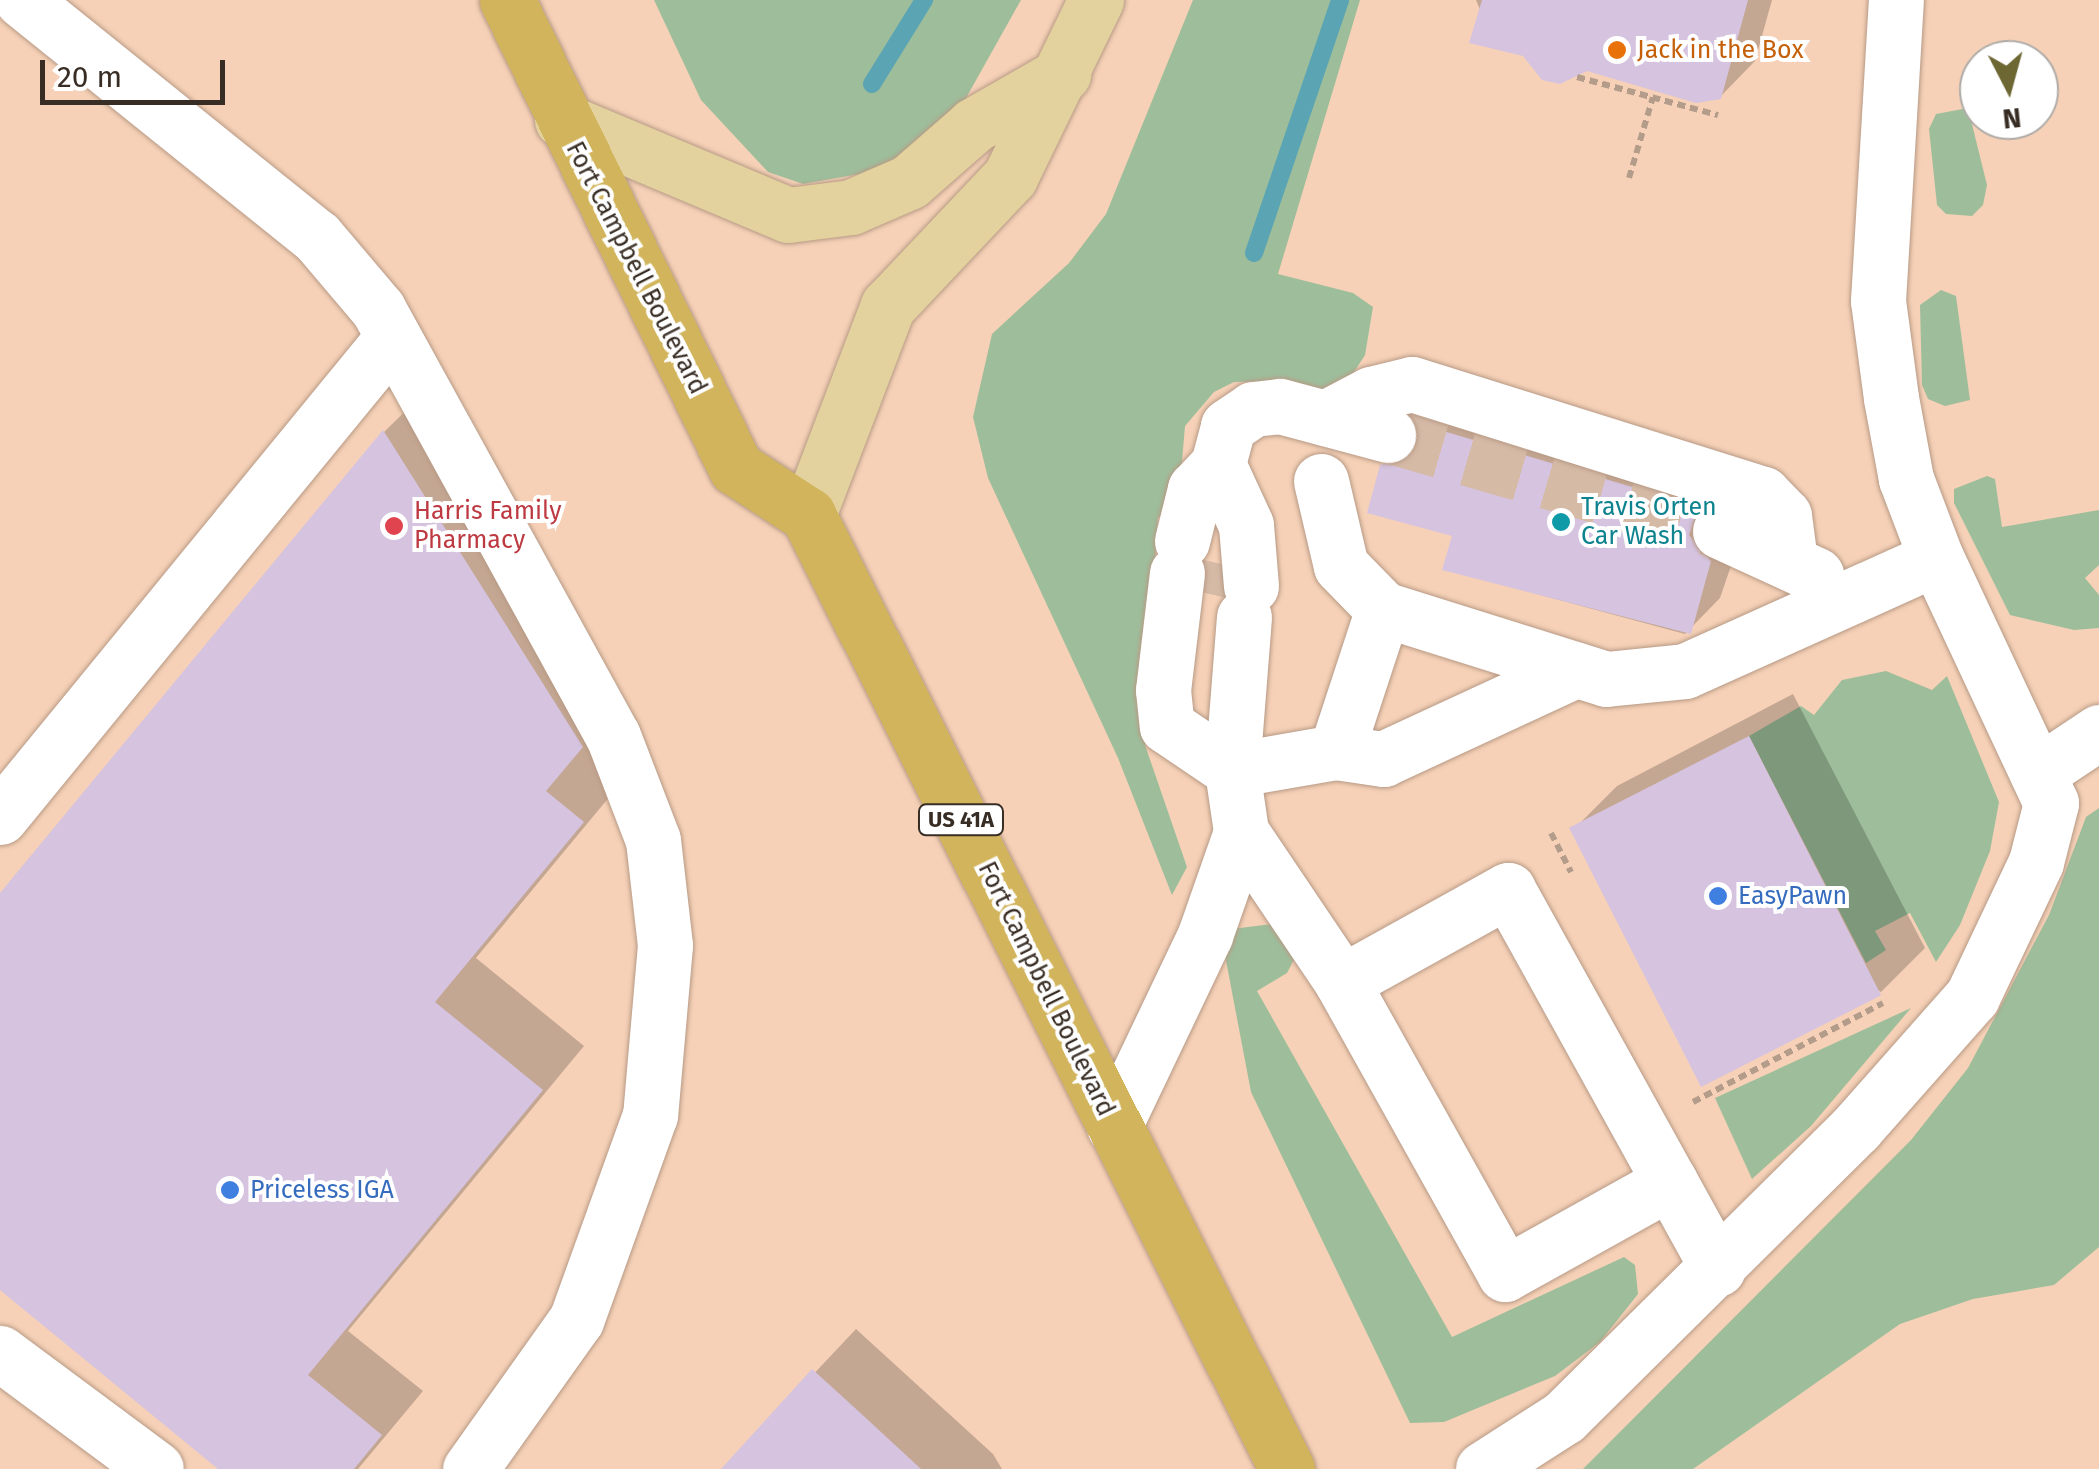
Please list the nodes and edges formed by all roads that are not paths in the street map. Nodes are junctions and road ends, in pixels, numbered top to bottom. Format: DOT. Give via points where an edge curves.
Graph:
graph roads {
  1 [pos="22,0"];
  2 [pos="507,0"];
  3 [pos="1096,0"];
  4 [pos="1896,0"];
  5 [pos="1063,74"];
  6 [pos="562,120"];
  7 [pos="394,337"];
  8 [pos="1325,418"];
  9 [pos="1388,435"];
  10 [pos="1223,480"];
  11 [pos="1322,481"];
  12 [pos="808,514"];
  13 [pos="1720,531"];
  14 [pos="1936,558"];
  15 [pos="1790,562"];
  16 [pos="1212,579"];
  17 [pos="1836,606"];
  18 [pos="1383,609"];
  19 [pos="1576,670"];
  20 [pos="2099,732"];
  21 [pos="1336,752"];
  22 [pos="1232,770"];
  23 [pos="2038,772"];
  24 [pos="0,817"];
  25 [pos="1242,832"];
  26 [pos="1342,982"];
  27 [pos="1114,1126"];
  28 [pos="1670,1182"];
  29 [pos="1718,1269"];
  30 [pos="0,1353"];
  31 [pos="156,1469"];
  32 [pos="470,1469"];
  33 [pos="1287,1469"];
  34 [pos="1483,1469"];
  1 -- 7 [label="lane" via="317,238"];
  2 -- 6 [label="highway, Fort Campbell Boulevard"];
  3 -- 5 [label="main road"];
  4 -- 14 [label="lane" via="1878,302 1906,479"];
  5 -- 6 [label="main road" via="974,125 909,182 851,207 788,214"];
  5 -- 12 [label="main road" via="1010,177 888,306"];
  6 -- 12 [label="highway, Fort Campbell Boulevard" via="736,468"];
  7 -- 24 [label="lane"];
  7 -- 32 [label="lane" via="613,736 653,840 666,945 650,1115 576,1320"];
  8 -- 9 [label="lane"];
  8 -- 10 [label="lane" via="1280,406 1252,409 1228,426"];
  8 -- 15 [label="lane" via="1371,394 1412,384 1763,494 1784,516"];
  10 -- 16 [label="lane" via="1246,525"];
  10 -- 16 [label="lane" via="1196,489"];
  11 -- 18 [label="lane" via="1341,566"];
  12 -- 27 [label="highway, Fort Campbell Boulevard / US 41A"];
  13 -- 15 [label="lane"];
  14 -- 17 [label="lane"];
  14 -- 23 [label="lane"];
  15 -- 17 [label="lane" via="1814,571"];
  16 -- 22 [label="lane"];
  16 -- 22 [label="lane" via="1163,690 1167,726"];
  17 -- 19 [label="lane" via="1685,671 1606,680"];
  18 -- 19 [label="lane"];
  18 -- 21 [label="lane"];
  19 -- 21 [label="lane" via="1383,760"];
  20 -- 23 [label="lane"];
  21 -- 22 [label="lane"];
  22 -- 25 [label="lane"];
  23 -- 29 [label="lane" via="2051,803 2036,862 1958,1011"];
  25 -- 26 [label="lane"];
  25 -- 27 [label="lane" via="1205,935"];
  26 -- 28 [label="lane" via="1505,1274"];
  26 -- 28 [label="lane" via="1508,890"];
  27 -- 33 [label="highway, Fort Campbell Boulevard / US 41A"];
  28 -- 29 [label="lane"];
  29 -- 34 [label="lane" via="1564,1416"];
  30 -- 31 [label="lane"];
}
